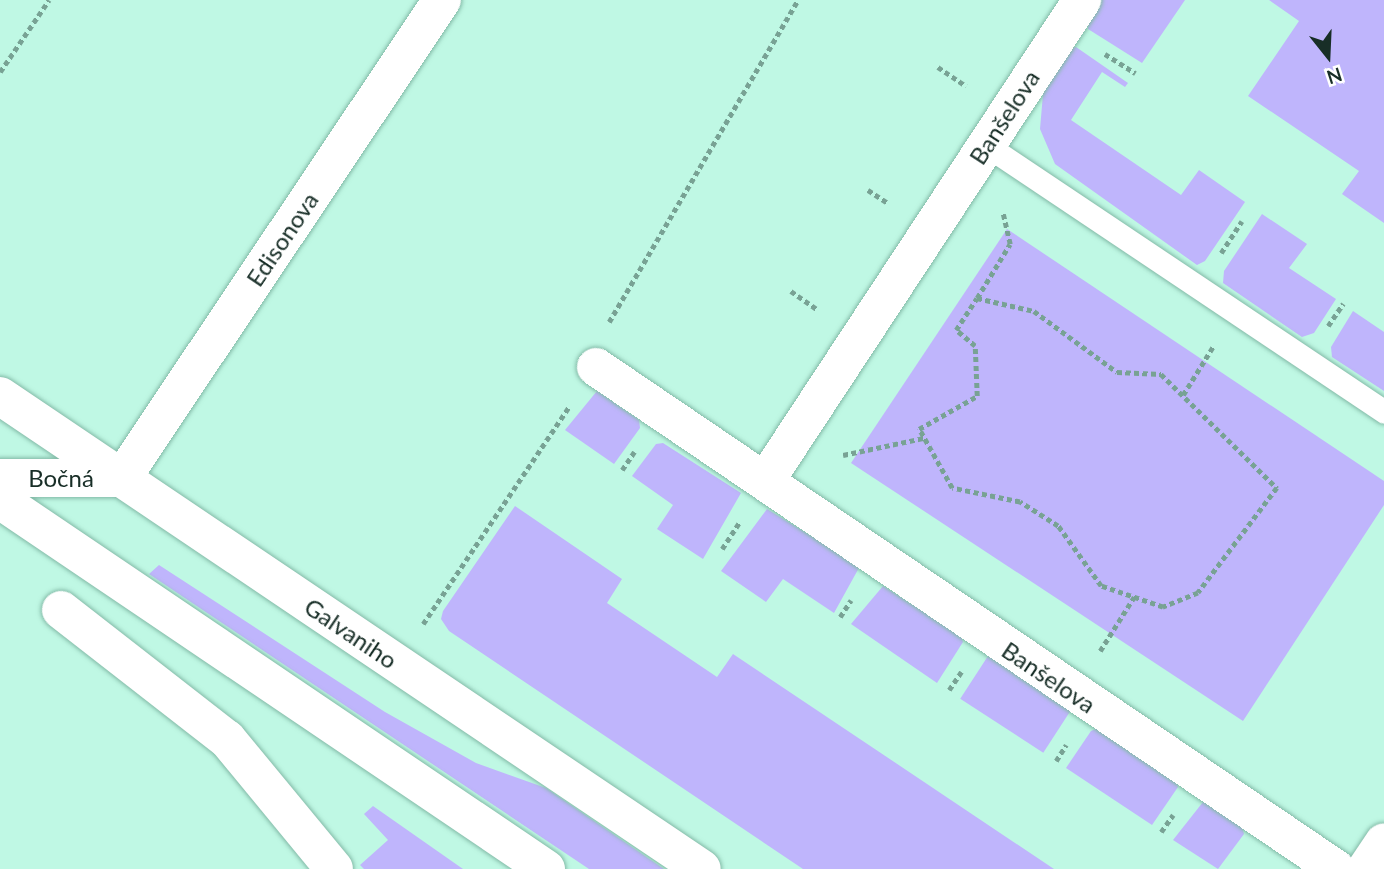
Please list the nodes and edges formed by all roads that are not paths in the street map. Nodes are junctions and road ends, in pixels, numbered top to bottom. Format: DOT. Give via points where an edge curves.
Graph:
graph roads {
  1 [pos="442,0"];
  2 [pos="1082,0"];
  3 [pos="993,150"];
  4 [pos="596,367"];
  5 [pos="0,396"];
  6 [pos="1384,411"];
  7 [pos="769,476"];
  8 [pos="0,478"];
  9 [pos="122,478"];
  10 [pos="0,500"];
  11 [pos="61,610"];
  12 [pos="1384,842"];
  13 [pos="334,869"];
  14 [pos="546,869"];
  15 [pos="702,869"];
  16 [pos="1336,869"];
  17 [pos="1366,869"];
  1 -- 9 [label="street, Edisonova"];
  2 -- 3 [label="street, Banšelova"];
  3 -- 6 [label="lane"];
  3 -- 7 [label="street, Banšelova"];
  4 -- 7 [label="street, Banšelova"];
  5 -- 9 [label="street, Galvaniho"];
  7 -- 16 [label="street, Banšelova" via="1073,693"];
  8 -- 9 [label="street, Bočná"];
  9 -- 15 [label="street, Galvaniho"];
  10 -- 14 [label="street"];
  11 -- 13 [label="street" via="227,739"];
  12 -- 17 [label="street"];
}
